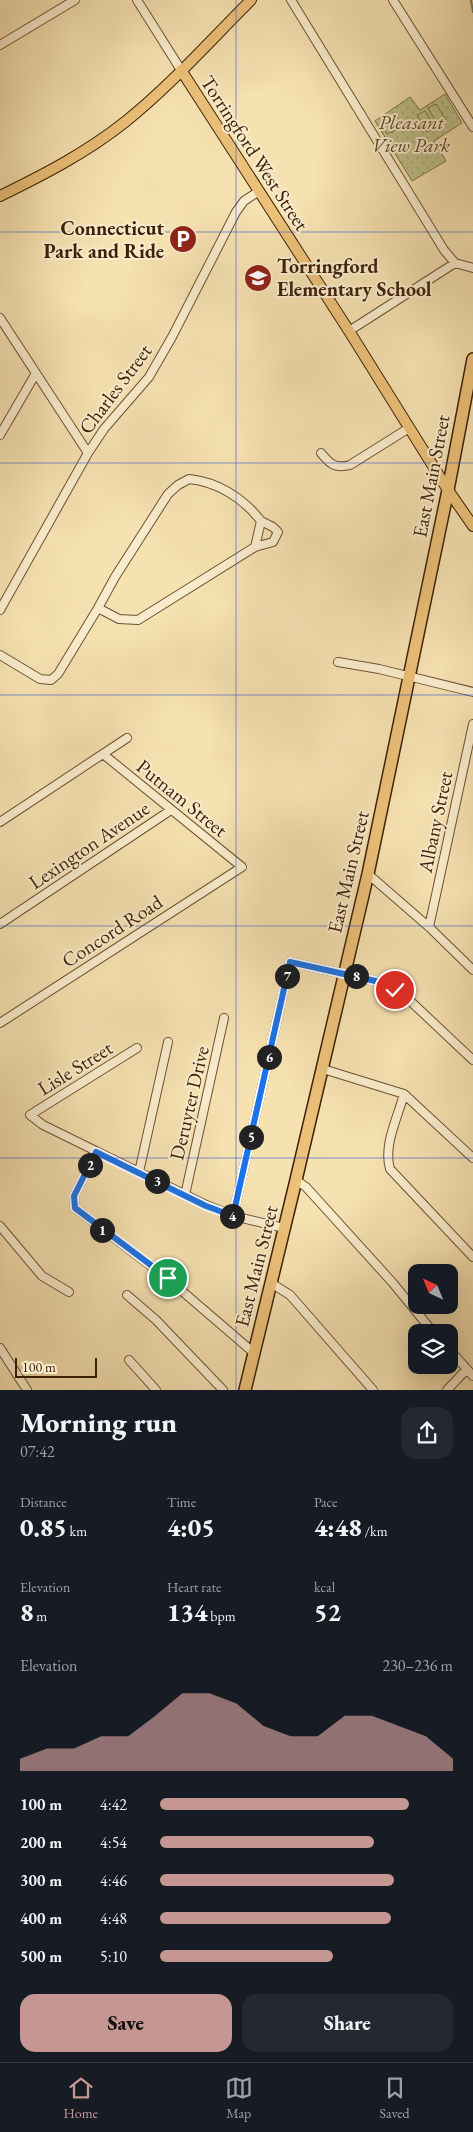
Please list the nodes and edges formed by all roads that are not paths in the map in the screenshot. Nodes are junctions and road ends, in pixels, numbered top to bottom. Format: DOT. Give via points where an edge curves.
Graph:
graph roads {
  1 [pos="75,0"];
  2 [pos="138,0"];
  3 [pos="250,0"];
  4 [pos="291,0"];
  5 [pos="393,0"];
  6 [pos="0,45"];
  7 [pos="181,70"];
  8 [pos="473,128"];
  9 [pos="259,191"];
  10 [pos="0,196"];
  11 [pos="455,263"];
  12 [pos="473,268"];
  13 [pos="0,318"];
  14 [pos="349,331"];
  15 [pos="473,360"];
  16 [pos="36,373"];
  17 [pos="470,397"];
  18 [pos="409,428"];
  19 [pos="0,435"];
  20 [pos="88,453"];
  21 [pos="321,453"];
  22 [pos="448,490"];
  23 [pos="261,521"];
  24 [pos="473,526"];
  25 [pos="255,548"];
  26 [pos="98,608"];
  27 [pos="0,610"];
  28 [pos="0,655"];
  29 [pos="338,662"];
  30 [pos="408,676"];
  31 [pos="473,692"];
  32 [pos="473,724"];
  33 [pos="127,738"];
  34 [pos="103,754"];
  35 [pos="171,810"];
  36 [pos="0,822"];
  37 [pos="242,867"];
  38 [pos="368,874"];
  39 [pos="0,924"];
  40 [pos="429,927"];
  41 [pos="473,970"];
  42 [pos="343,972"];
  43 [pos="224,1018"];
  44 [pos="0,1023"];
  45 [pos="168,1042"];
  46 [pos="137,1048"];
  47 [pos="473,1060"];
  48 [pos="323,1069"];
  49 [pos="404,1094"];
  50 [pos="96,1152"];
  51 [pos="473,1158"];
  52 [pos="139,1172"];
  53 [pos="296,1180"];
  54 [pos="185,1195"];
  55 [pos="233,1216"];
  56 [pos="0,1226"];
  57 [pos="284,1228"];
  58 [pos="473,1257"];
  59 [pos="271,1283"];
  60 [pos="69,1292"];
  61 [pos="126,1295"];
  62 [pos="426,1324"];
  63 [pos="0,1348"];
  64 [pos="254,1353"];
  65 [pos="129,1360"];
  66 [pos="458,1360"];
  67 [pos="467,1369"];
  68 [pos="473,1376"];
  69 [pos="27,1390"];
  70 [pos="156,1390"];
  71 [pos="223,1390"];
  72 [pos="245,1390"];
  73 [pos="373,1390"];
  74 [pos="447,1390"];
  1 -- 6 [label="street"];
  2 -- 7 [label="street, Torringford West Street"];
  3 -- 7 [label="main road"];
  4 -- 11 [label="street"];
  5 -- 8 [label="street"];
  7 -- 9 [label="main road, Torringford West Street"];
  7 -- 10 [label="main road" via="125,122 88,149"];
  9 -- 14 [label="main road, Torringford West Street"];
  9 -- 20 [label="street, Charles Street" via="244,201 236,212 149,377 104,428"];
  11 -- 12 [label="street"];
  11 -- 14 [label="street"];
  13 -- 16 [label="street"];
  14 -- 18 [label="main road, Torringford West Street"];
  15 -- 17 [label="highway, East Main Street"];
  16 -- 19 [label="street"];
  16 -- 20 [label="street"];
  17 -- 22 [label="highway, East Main Street"];
  18 -- 21 [label="street" via="350,465 331,465"];
  18 -- 22 [label="main road, Torringford West Street"];
  20 -- 27 [label="street, Charles Street"];
  22 -- 24 [label="main road, Torringford West Street"];
  22 -- 30 [label="highway, East Main Street"];
  23 -- 25 [label="street"];
  23 -- 25 [label="street" via="278,532 273,542"];
  23 -- 26 [label="street" via="234,494 200,480 189,479 168,494"];
  25 -- 26 [label="street" via="138,620 118,619"];
  26 -- 28 [label="street" via="58,674 51,680 40,679"];
  29 -- 30 [label="street"];
  30 -- 31 [label="street"];
  30 -- 38 [label="highway, East Main Street"];
  32 -- 40 [label="street, Albany Street"];
  33 -- 34 [label="street"];
  34 -- 35 [label="street, Putnam Street"];
  34 -- 36 [label="street"];
  35 -- 37 [label="street, Putnam Street"];
  35 -- 39 [label="street, Lexington Avenue"];
  37 -- 44 [label="street, Concord Road"];
  38 -- 40 [label="street"];
  38 -- 42 [label="highway, East Main Street"];
  40 -- 41 [label="street"];
  42 -- 47 [label="street" via="380,982 406,997"];
  42 -- 48 [label="highway, East Main Street"];
  42 -- 55 [label="street" via="290,962"];
  43 -- 54 [label="street, Deruyter Drive"];
  45 -- 52 [label="street"];
  46 -- 50 [label="street, Lisle Street" via="30,1115"];
  48 -- 49 [label="street"];
  48 -- 53 [label="highway, East Main Street"];
  49 -- 51 [label="street"];
  49 -- 58 [label="street" via="387,1158 390,1168"];
  50 -- 52 [label="street"];
  50 -- 64 [label="street" via="74,1196 75,1208 168,1278"];
  52 -- 54 [label="street"];
  53 -- 57 [label="highway, East Main Street"];
  53 -- 62 [label="street" via="357,1242"];
  54 -- 55 [label="street"];
  55 -- 57 [label="street"];
  56 -- 60 [label="street" via="42,1276"];
  57 -- 59 [label="highway, East Main Street"];
  59 -- 64 [label="highway, East Main Street"];
  59 -- 73 [label="street" via="290,1295"];
  61 -- 71 [label="street" via="156,1320"];
  63 -- 69 [label="street"];
  64 -- 72 [label="highway, East Main Street"];
  65 -- 70 [label="street"];
  66 -- 67 [label="street"];
  67 -- 68 [label="street"];
  67 -- 74 [label="street"];
}
